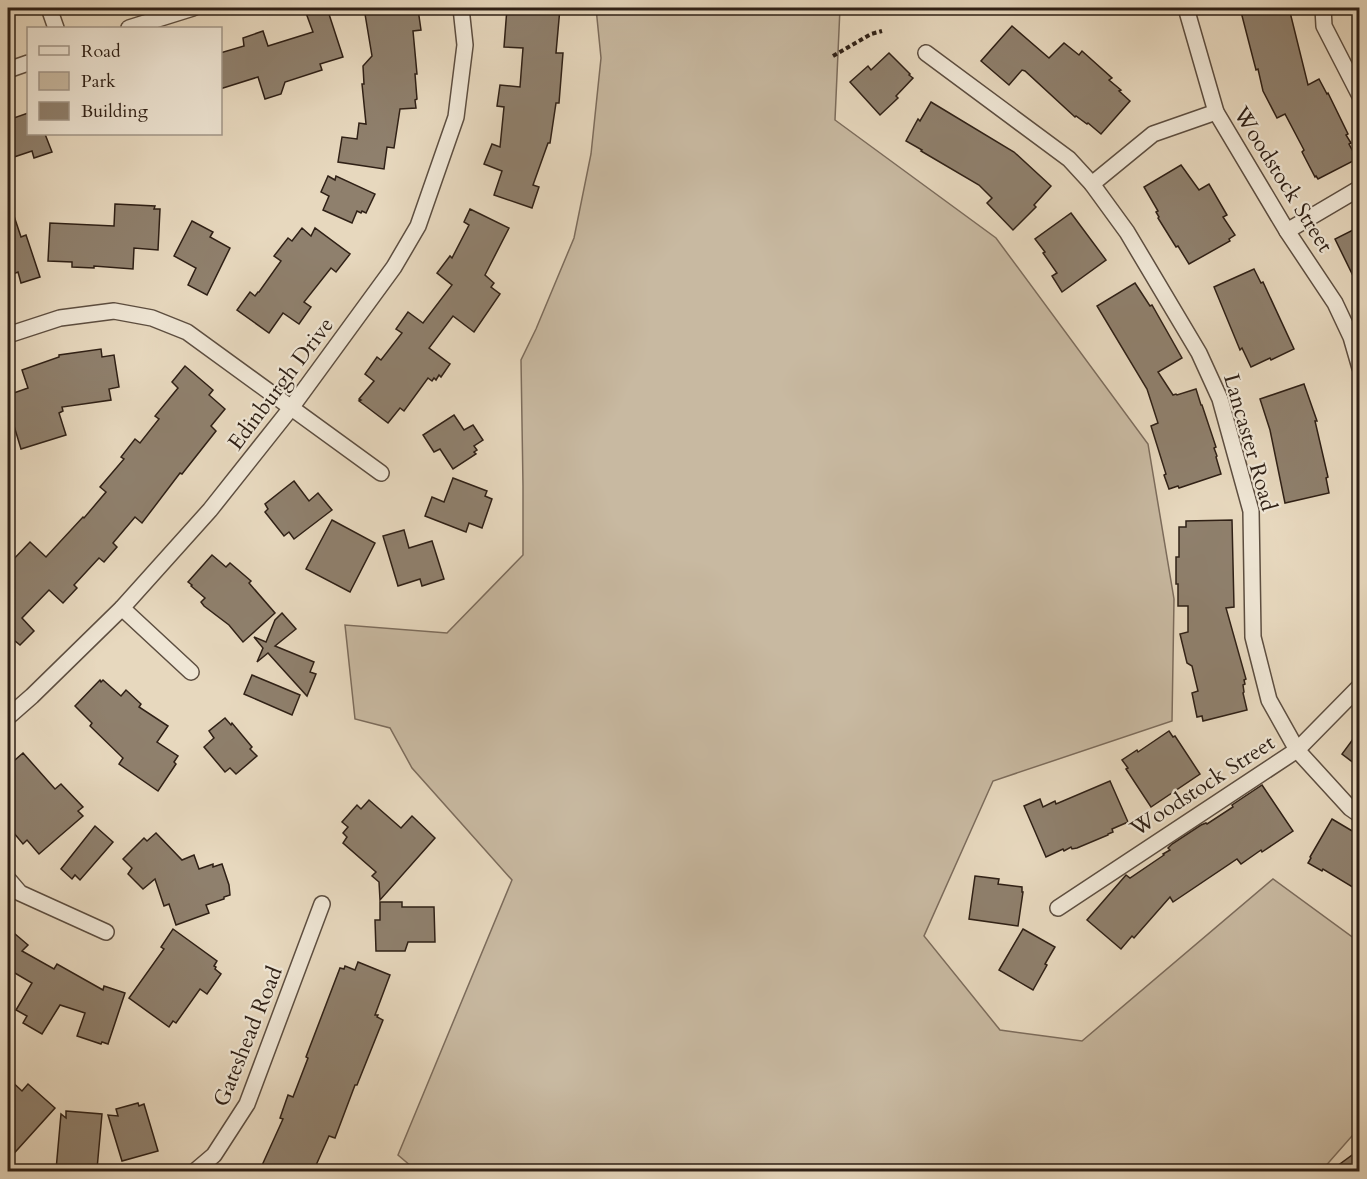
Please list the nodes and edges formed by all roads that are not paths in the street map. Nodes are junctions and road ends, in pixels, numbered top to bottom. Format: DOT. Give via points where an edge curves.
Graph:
graph roads {
  1 [pos="50,8"];
  2 [pos="193,8"];
  3 [pos="461,8"];
  4 [pos="1186,8"];
  5 [pos="1323,8"];
  6 [pos="56,27"];
  7 [pos="132,27"];
  8 [pos="927,53"];
  9 [pos="27,63"];
  10 [pos="8,70"];
  11 [pos="1359,96"];
  12 [pos="1216,112"];
  13 [pos="1092,184"];
  14 [pos="1359,188"];
  15 [pos="1287,231"];
  16 [pos="8,335"];
  17 [pos="1355,335"];
  18 [pos="1359,368"];
  19 [pos="291,408"];
  20 [pos="381,473"];
  21 [pos="122,608"];
  22 [pos="191,672"];
  23 [pos="1359,686"];
  24 [pos="8,717"];
  25 [pos="1298,750"];
  26 [pos="1359,815"];
  27 [pos="8,879"];
  28 [pos="322,904"];
  29 [pos="1058,908"];
  30 [pos="106,932"];
  31 [pos="194,1172"];
  1 -- 6 [label="street"];
  2 -- 7 [label="street"];
  3 -- 19 [label="street, Edinburgh Drive" via="465,45 456,117 418,226 394,267"];
  4 -- 12 [label="street, Woodstock Street"];
  5 -- 11 [label="street" via="1323,26"];
  8 -- 13 [label="street, Lancaster Road" via="1069,159"];
  9 -- 10 [label="street"];
  12 -- 13 [label="street" via="1153,134"];
  12 -- 15 [label="street, Woodstock Street"];
  13 -- 25 [label="street, Lancaster Road" via="1127,232 1199,353 1220,399 1251,511 1253,637 1269,700"];
  14 -- 15 [label="street"];
  15 -- 17 [label="street, Woodstock Street"];
  16 -- 19 [label="street" via="60,318 114,311 152,318 187,332"];
  17 -- 18 [label="street, Woodstock Street"];
  19 -- 20 [label="street"];
  19 -- 21 [label="street, Edinburgh Drive" via="210,510"];
  21 -- 22 [label="street"];
  21 -- 24 [label="street, Edinburgh Drive"];
  23 -- 25 [label="street, Woodstock Street"];
  25 -- 26 [label="street, Lancaster Road"];
  25 -- 29 [label="street, Woodstock Street"];
  27 -- 30 [label="street" via="20,893"];
  28 -- 31 [label="street, Gateshead Road" via="247,1104 214,1155"];
}
